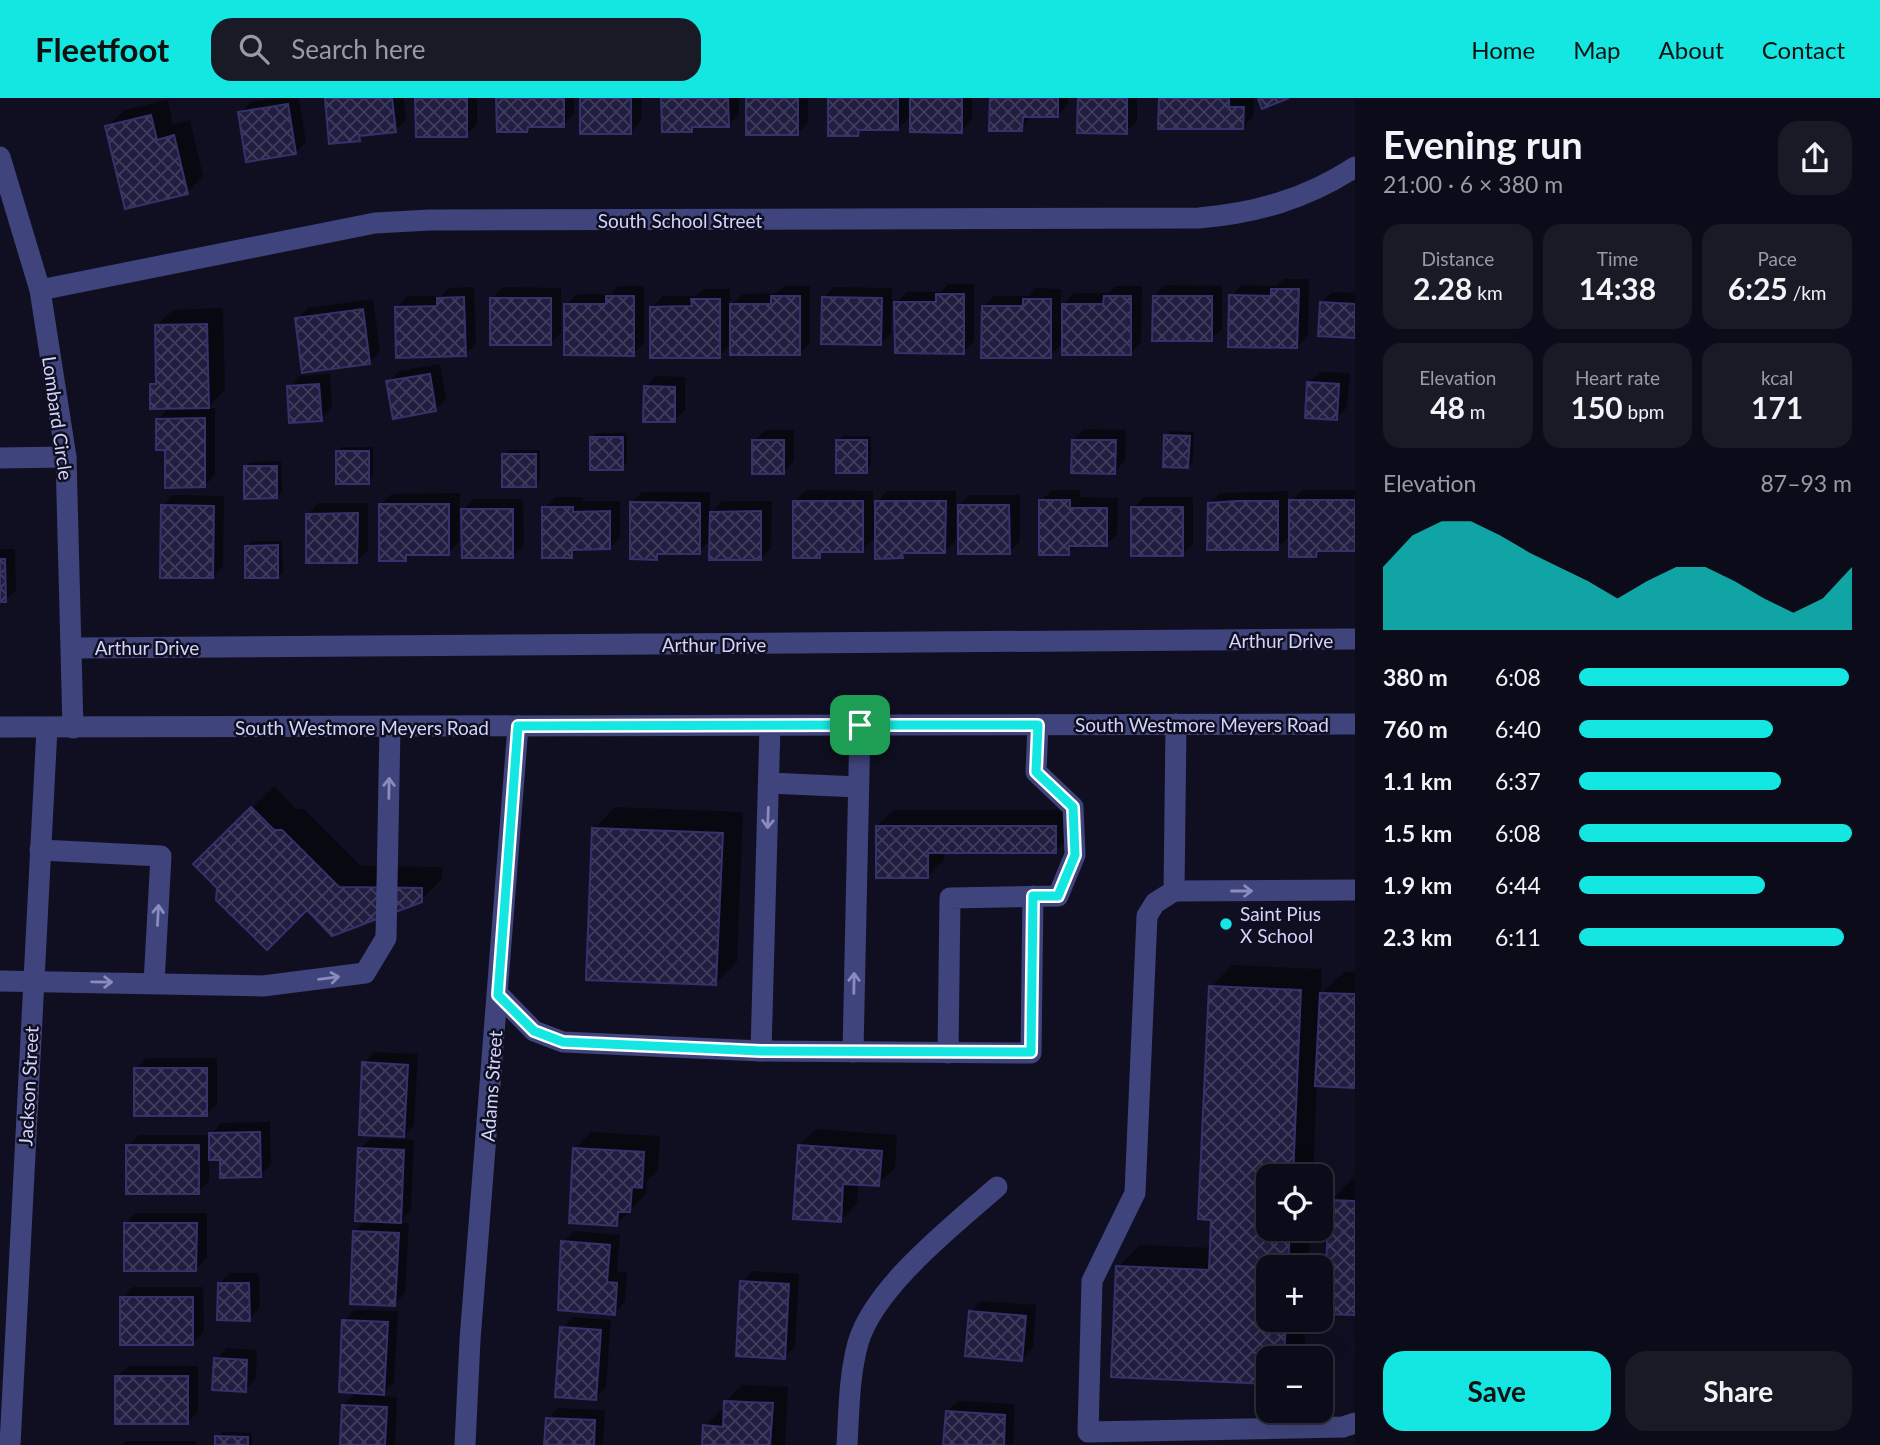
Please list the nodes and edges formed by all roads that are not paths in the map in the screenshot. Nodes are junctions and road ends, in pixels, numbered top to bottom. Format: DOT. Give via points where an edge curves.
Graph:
graph roads {
  1 [pos="0,157"];
  2 [pos="1355,167"];
  3 [pos="40,290"];
  4 [pos="66,457"];
  5 [pos="0,458"];
  6 [pos="1355,639"];
  7 [pos="72,648"];
  8 [pos="1176,724"];
  9 [pos="1355,724"];
  10 [pos="860,725"];
  11 [pos="1038,725"];
  12 [pos="518,726"];
  13 [pos="770,726"];
  14 [pos="0,727"];
  15 [pos="390,727"];
  16 [pos="47,728"];
  17 [pos="73,728"];
  18 [pos="769,783"];
  19 [pos="858,787"];
  20 [pos="40,850"];
  21 [pos="1355,890"];
  22 [pos="1174,891"];
  23 [pos="1033,896"];
  24 [pos="34,980"];
  25 [pos="0,981"];
  26 [pos="154,983"];
  27 [pos="498,995"];
  28 [pos="761,1051"];
  29 [pos="853,1052"];
  30 [pos="948,1053"];
  31 [pos="997,1187"];
  32 [pos="1355,1423"];
  33 [pos="10,1445"];
  34 [pos="465,1445"];
  35 [pos="847,1445"];
  1 -- 3 [label="street, Lombard Circle"];
  2 -- 3 [label="street, South School Street" via="1273,207 1245,214 1199,218 375,223"];
  3 -- 4 [label="street, Lombard Circle"];
  4 -- 5 [label="street"];
  4 -- 7 [label="street, Lombard Circle"];
  6 -- 7 [label="street, Arthur Drive"];
  7 -- 17 [label="street, Lombard Circle"];
  8 -- 9 [label="street, South Westmore Meyers Road"];
  8 -- 11 [label="street, South Westmore Meyers Road"];
  8 -- 22 [label="street"];
  10 -- 11 [label="street, South Westmore Meyers Road"];
  10 -- 13 [label="street, South Westmore Meyers Road"];
  10 -- 19 [label="street"];
  11 -- 23 [label="street" via="1036,772 1073,807 1075,855 1058,896"];
  12 -- 13 [label="street, South Westmore Meyers Road"];
  12 -- 15 [label="street, South Westmore Meyers Road"];
  12 -- 27 [label="street, Adams Street"];
  13 -- 18 [label="street"];
  14 -- 16 [label="street, South Westmore Meyers Road"];
  15 -- 17 [label="street, South Westmore Meyers Road"];
  26 -- 15 [label="street, one-way" via="263,986 365,973 386,937"];
  16 -- 17 [label="street, South Westmore Meyers Road"];
  16 -- 20 [label="street, Jackson Street"];
  18 -- 19 [label="street"];
  18 -- 28 [label="street, one-way"];
  29 -- 19 [label="street, one-way"];
  20 -- 24 [label="street, Jackson Street"];
  26 -- 20 [label="street, one-way" via="161,856"];
  22 -- 21 [label="street, one-way"];
  22 -- 32 [label="street" via="1155,903 1147,916 1135,1193 1093,1281 1088,1432 1343,1427"];
  23 -- 30 [label="street" via="950,898"];
  23 -- 30 [label="street" via="1031,1052"];
  24 -- 25 [label="street"];
  24 -- 26 [label="street, one-way"];
  24 -- 33 [label="street, Jackson Street"];
  27 -- 28 [label="street" via="534,1031 563,1042"];
  27 -- 34 [label="street, Adams Street"];
  28 -- 29 [label="street"];
  29 -- 30 [label="street"];
  31 -- 35 [label="street" via="921,1254 871,1315 859,1342"];
}
